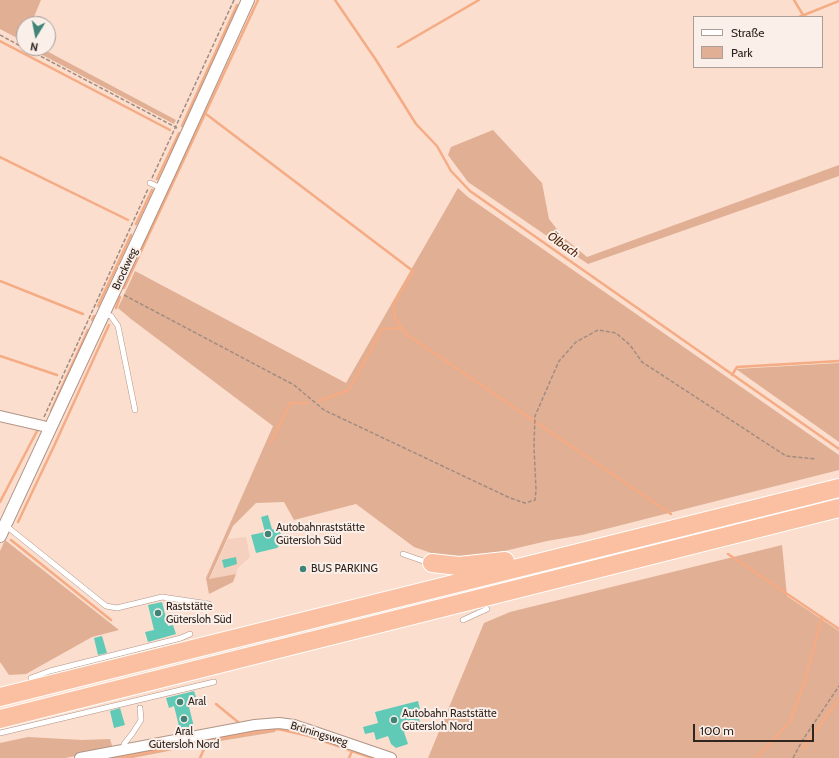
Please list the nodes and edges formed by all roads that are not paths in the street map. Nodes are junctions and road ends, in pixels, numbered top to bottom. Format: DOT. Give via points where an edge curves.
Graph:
graph roads {
  1 [pos="248,0"];
  2 [pos="150,183"];
  3 [pos="162,189"];
  4 [pos="104,314"];
  5 [pos="135,410"];
  6 [pos="0,416"];
  7 [pos="47,428"];
  8 [pos="839,488"];
  9 [pos="839,508"];
  10 [pos="3,524"];
  11 [pos="0,536"];
  12 [pos="603,547"];
  13 [pos="403,554"];
  14 [pos="408,560"];
  15 [pos="430,563"];
  16 [pos="608,566"];
  17 [pos="209,604"];
  18 [pos="487,609"];
  19 [pos="463,620"];
  20 [pos="190,634"];
  21 [pos="31,678"];
  22 [pos="214,682"];
  23 [pos="0,690"];
  24 [pos="0,697"];
  25 [pos="140,708"];
  26 [pos="0,719"];
  27 [pos="0,733"];
  28 [pos="125,750"];
  29 [pos="80,758"];
  30 [pos="390,758"];
  1 -- 3 [label="street, Brockweg"];
  2 -- 3 [label="lane"];
  3 -- 4 [label="street, Brockweg"];
  4 -- 5 [label="lane" via="111,316 118,326"];
  4 -- 7 [label="street, Brockweg"];
  6 -- 7 [label="street"];
  7 -- 10 [label="street, Brockweg"];
  8 -- 12 [label="highway"];
  9 -- 16 [label="highway"];
  10 -- 11 [label="street, Brockweg"];
  10 -- 17 [label="lane" via="106,606 117,608 162,598"];
  12 -- 15 [label="highway" via="572,549 470,565"];
  12 -- 24 [label="highway"];
  13 -- 15 [label="lane"];
  14 -- 15 [label="lane"];
  16 -- 18 [label="highway" via="572,583"];
  16 -- 26 [label="highway"];
  18 -- 19 [label="lane"];
  20 -- 21 [label="lane"];
  21 -- 23 [label="highway"];
  22 -- 27 [label="lane"];
  25 -- 28 [label="lane" via="140,720 124,744"];
  28 -- 29 [label="street, Brüningsweg"];
  28 -- 30 [label="street, Brüningsweg" via="255,725 279,723 294,725"];
}
